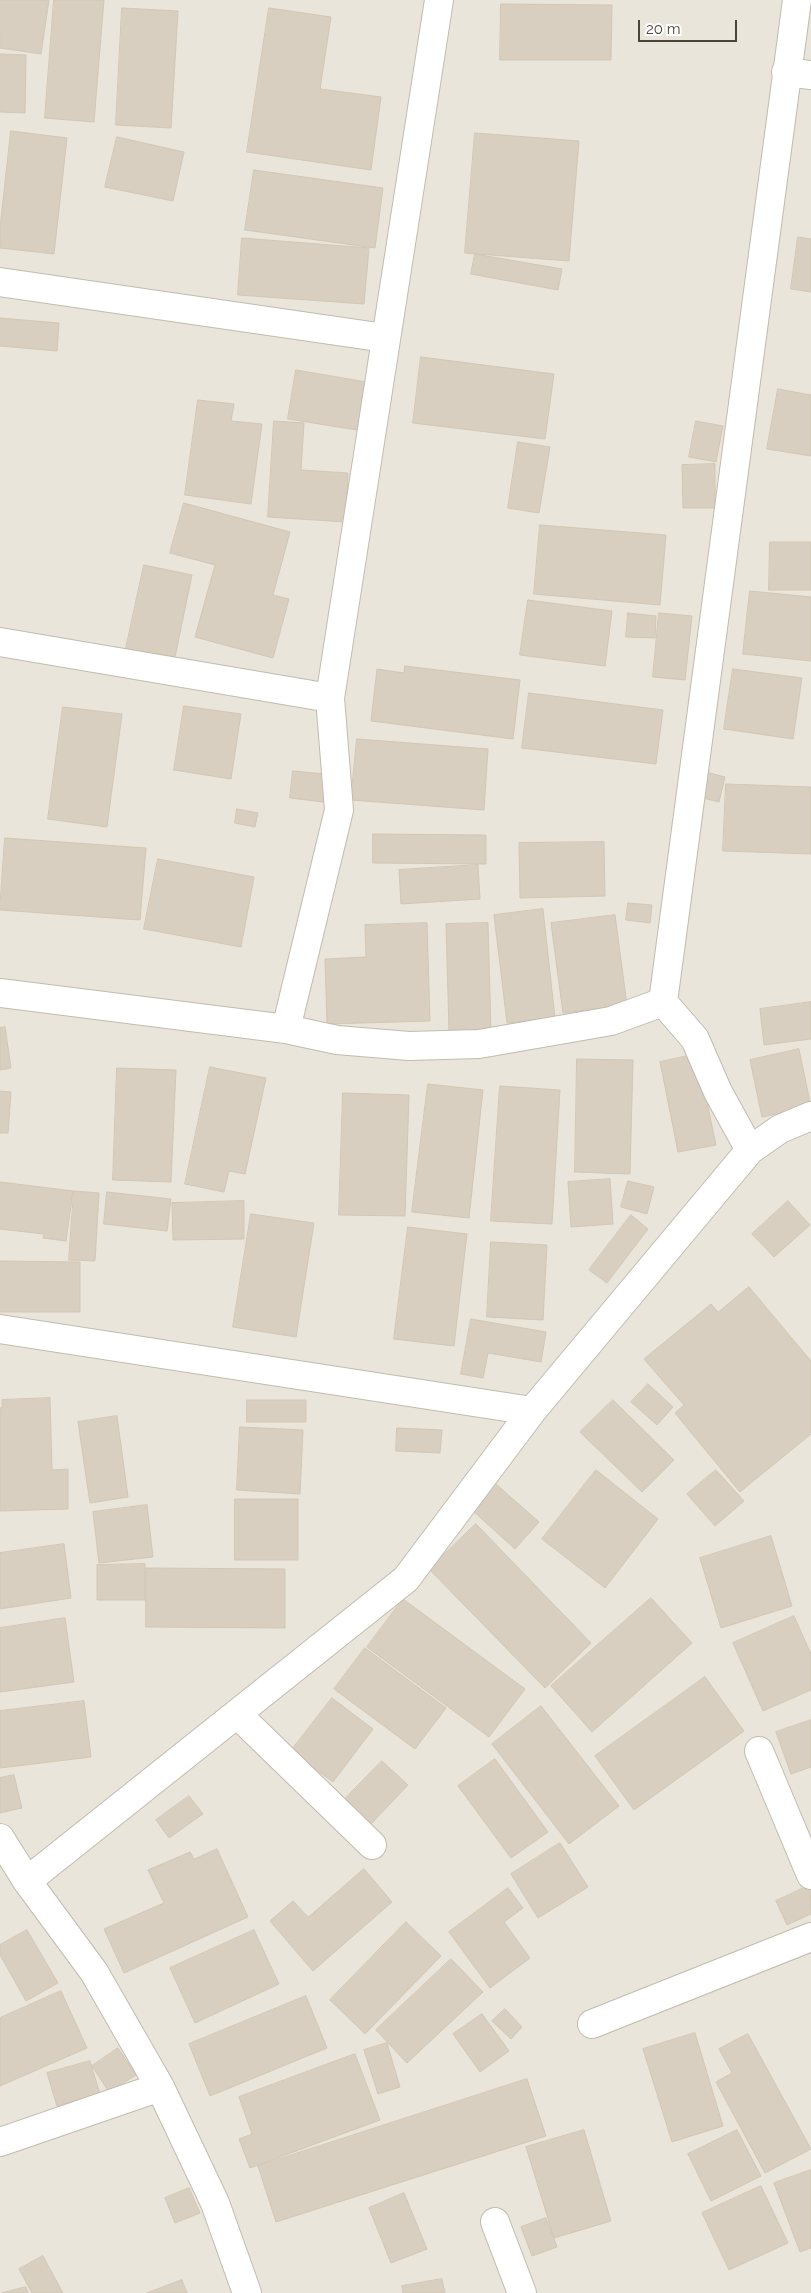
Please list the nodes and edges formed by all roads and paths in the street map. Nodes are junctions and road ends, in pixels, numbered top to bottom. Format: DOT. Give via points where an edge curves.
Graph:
graph roads {
  1 [pos="439,0"];
  2 [pos="797,0"];
  3 [pos="799,74"];
  4 [pos="0,282"];
  5 [pos="385,338"];
  6 [pos="0,642"];
  7 [pos="330,698"];
  8 [pos="0,993"];
  9 [pos="663,1002"];
  10 [pos="286,1030"];
  11 [pos="811,1116"];
  12 [pos="750,1150"];
  13 [pos="0,1329"];
  14 [pos="532,1411"];
  15 [pos="237,1714"];
  16 [pos="759,1751"];
  17 [pos="0,1838"];
  18 [pos="372,1845"];
  19 [pos="811,1875"];
  20 [pos="27,1880"];
  21 [pos="811,1937"];
  22 [pos="592,2024"];
  23 [pos="160,2087"];
  24 [pos="0,2142"];
  25 [pos="496,2222"];
  26 [pos="247,2293"];
  27 [pos="522,2293"];
  1 -- 5 [label="street"];
  2 -- 3 [label="street"];
  3 -- 9 [label="street"];
  4 -- 5 [label="street"];
  5 -- 7 [label="street"];
  6 -- 7 [label="street"];
  7 -- 10 [label="street" via="339,810"];
  8 -- 10 [label="street"];
  9 -- 10 [label="street" via="611,1021 479,1044 409,1046 337,1040"];
  9 -- 12 [label="street" via="695,1039 718,1092"];
  11 -- 12 [label="street" via="780,1129"];
  12 -- 14 [label="street"];
  13 -- 14 [label="street"];
  14 -- 15 [label="street" via="406,1579"];
  15 -- 18 [label="street"];
  15 -- 20 [label="street"];
  16 -- 19 [label="street"];
  17 -- 20 [label="street"];
  20 -- 23 [label="street" via="94,1972"];
  21 -- 22 [label="street"];
  23 -- 24 [label="street"];
  23 -- 26 [label="street" via="215,2203"];
  25 -- 27 [label="street"];
}
